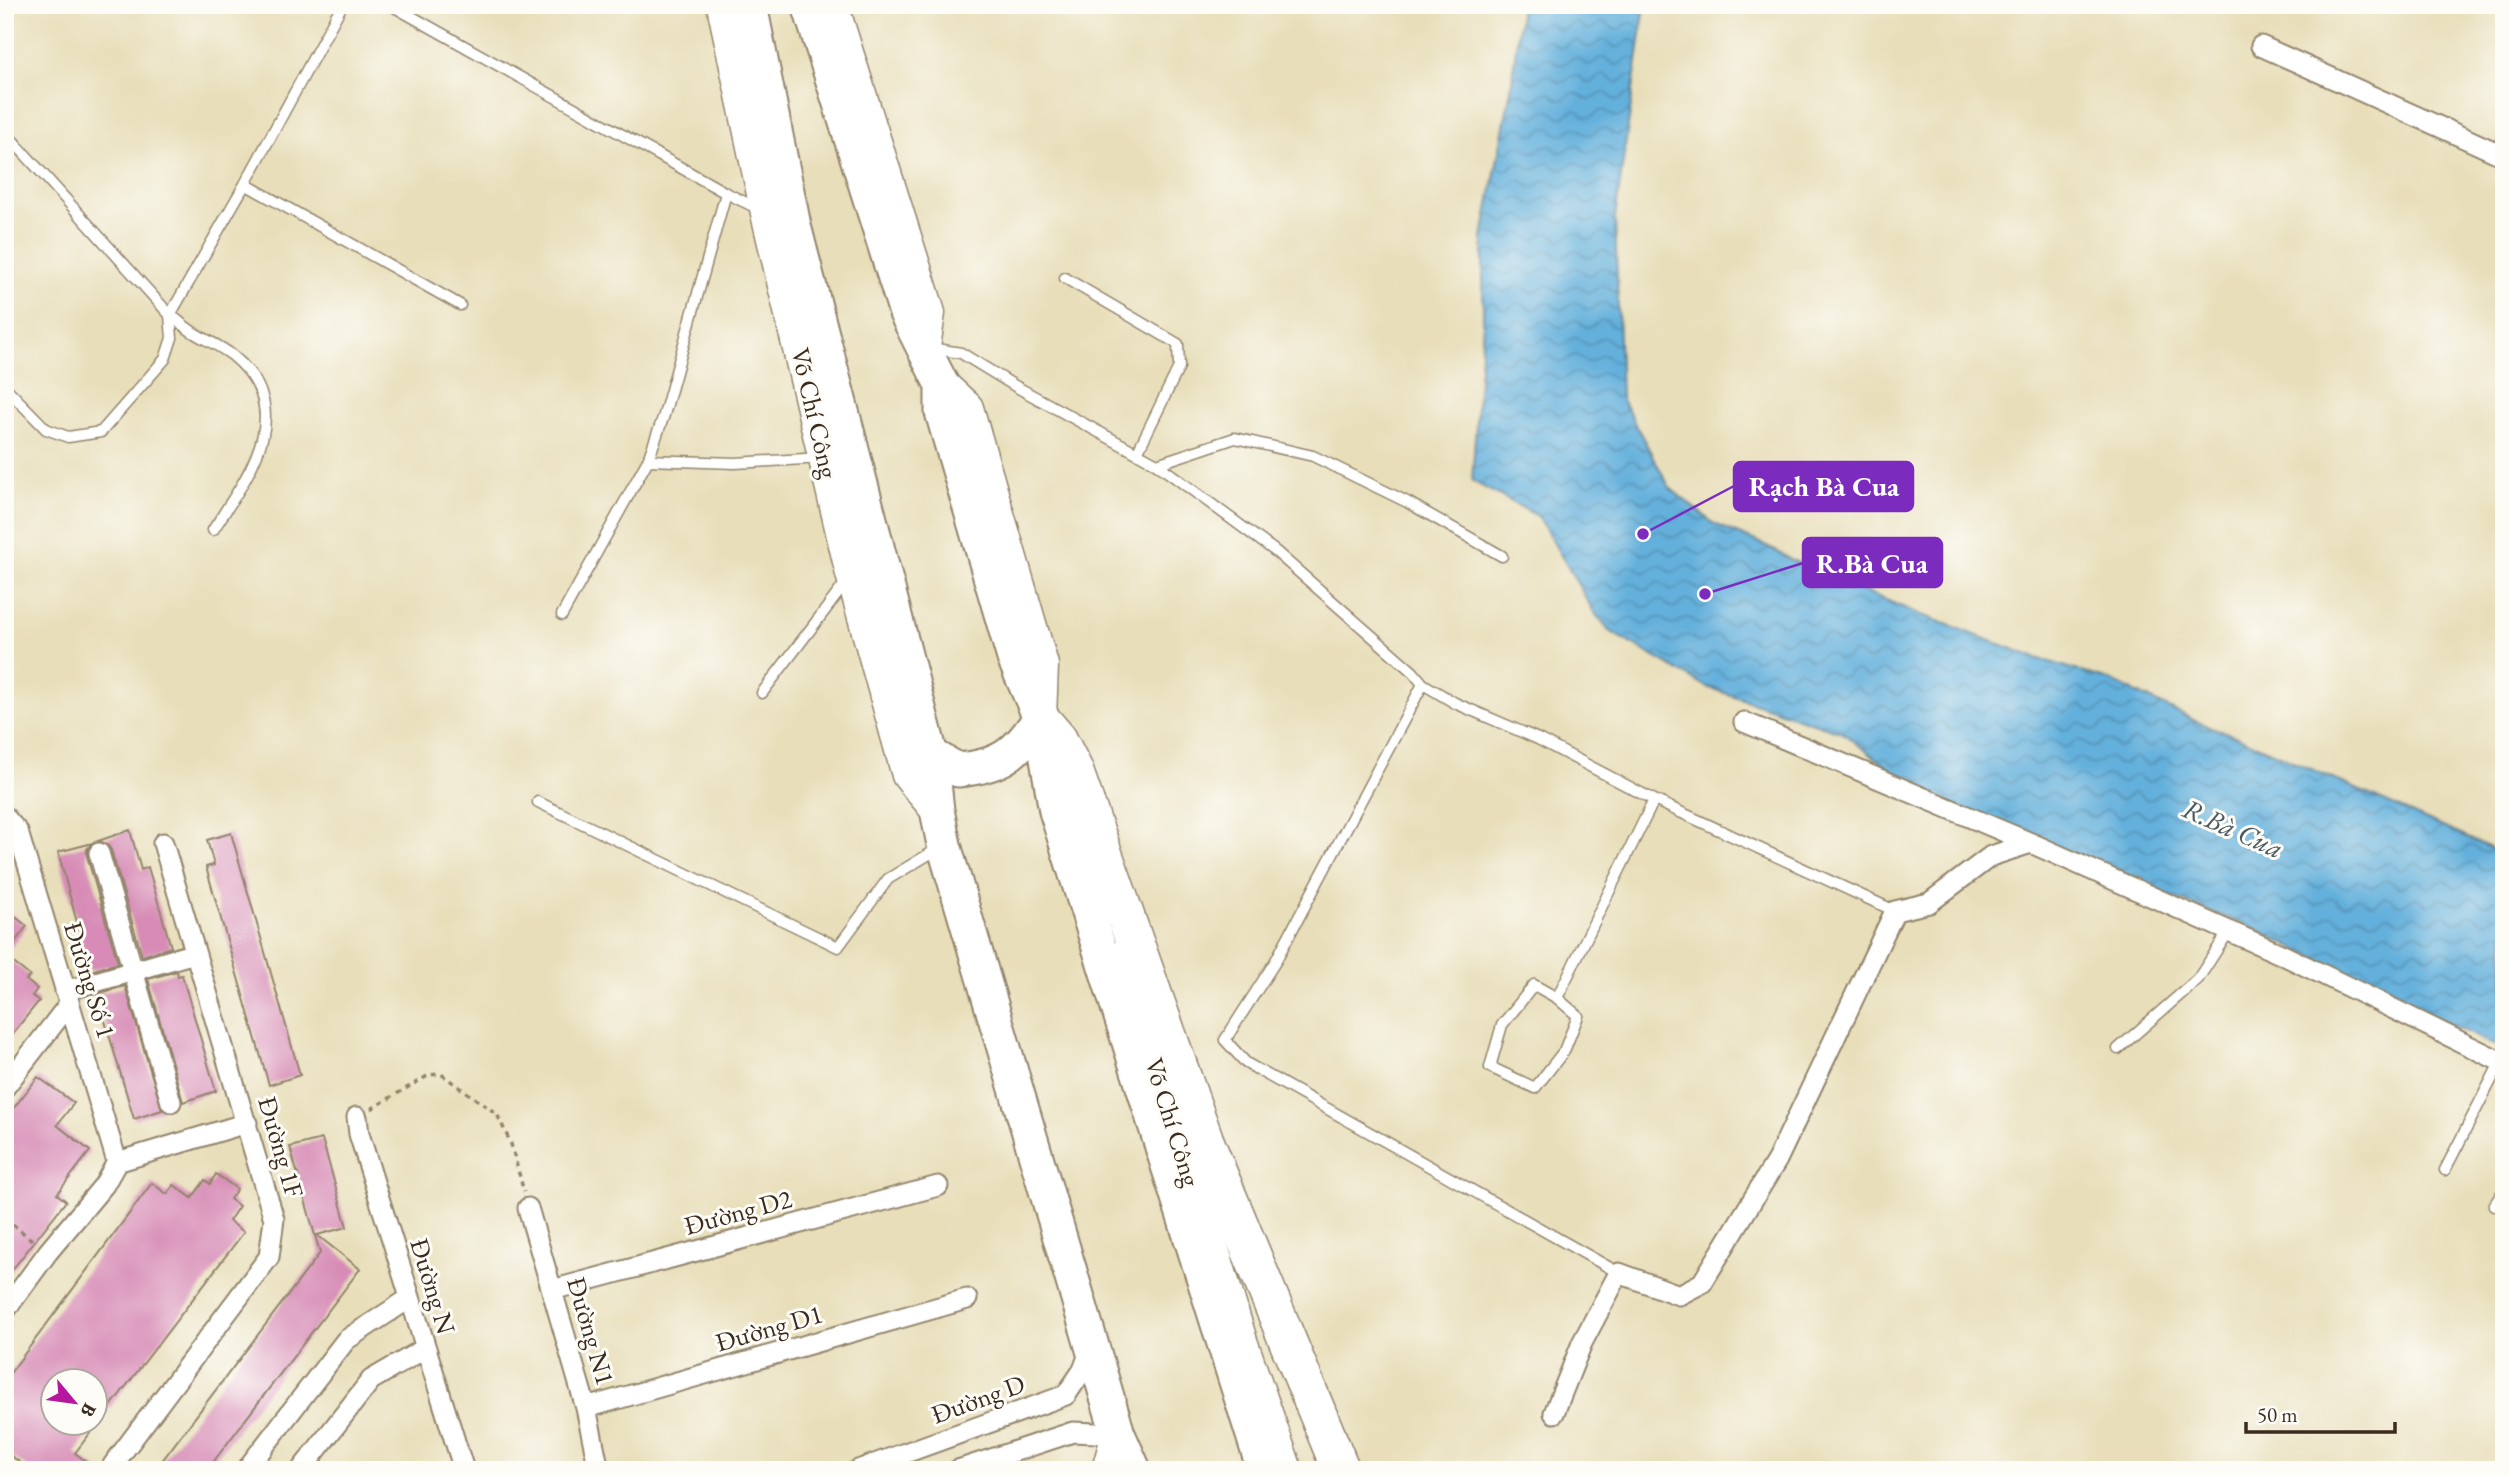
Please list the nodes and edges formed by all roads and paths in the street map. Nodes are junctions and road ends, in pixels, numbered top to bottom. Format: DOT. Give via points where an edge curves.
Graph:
graph roads {
  1 [pos="342,5"];
  2 [pos="391,5"];
  3 [pos="723,5"];
  4 [pos="750,5"];
  5 [pos="809,5"];
  6 [pos="832,5"];
  7 [pos="2260,46"];
  8 [pos="5,132"];
  9 [pos="2504,156"];
  10 [pos="245,184"];
  11 [pos="726,193"];
  12 [pos="780,219"];
  13 [pos="1065,278"];
  14 [pos="460,305"];
  15 [pos="170,315"];
  16 [pos="924,347"];
  17 [pos="5,387"];
  18 [pos="1137,453"];
  19 [pos="840,456"];
  20 [pos="648,460"];
  21 [pos="1157,464"];
  22 [pos="213,530"];
  23 [pos="1502,556"];
  24 [pos="867,570"];
  25 [pos="562,615"];
  26 [pos="1423,684"];
  27 [pos="762,693"];
  28 [pos="1040,718"];
  29 [pos="1744,722"];
  30 [pos="931,755"];
  31 [pos="1052,780"];
  32 [pos="1654,800"];
  33 [pos="538,802"];
  34 [pos="937,810"];
  35 [pos="5,817"];
  36 [pos="18,832"];
  37 [pos="2031,843"];
  38 [pos="163,844"];
  39 [pos="944,845"];
  40 [pos="5,849"];
  41 [pos="99,853"];
  42 [pos="1895,911"];
  43 [pos="2229,932"];
  44 [pos="195,953"];
  45 [pos="133,971"];
  46 [pos="67,998"];
  47 [pos="1558,998"];
  48 [pos="2118,1049"];
  49 [pos="2502,1062"];
  50 [pos="5,1087"];
  51 [pos="171,1102"];
  52 [pos="357,1117"];
  53 [pos="247,1123"];
  54 [pos="117,1161"];
  55 [pos="2445,1170"];
  56 [pos="938,1186"];
  57 [pos="2504,1190"];
  58 [pos="2494,1206"];
  59 [pos="528,1208"];
  60 [pos="5,1218"];
  61 [pos="48,1252"];
  62 [pos="1619,1273"];
  63 [pos="552,1290"];
  64 [pos="410,1298"];
  65 [pos="967,1299"];
  66 [pos="5,1311"];
  67 [pos="1092,1348"];
  68 [pos="424,1349"];
  69 [pos="586,1408"];
  70 [pos="1554,1413"];
  71 [pos="1118,1434"];
  72 [pos="113,1465"];
  73 [pos="246,1470"];
  74 [pos="301,1470"];
  75 [pos="464,1470"];
  76 [pos="599,1470"];
  77 [pos="858,1470"];
  78 [pos="958,1470"];
  79 [pos="1108,1470"];
  80 [pos="1134,1470"];
  81 [pos="1264,1470"];
  82 [pos="1286,1470"];
  83 [pos="1341,1470"];
  1 -- 10 [label="lane"];
  2 -- 11 [label="lane"];
  3 -- 12 [label="main road, Võ Chí Công"];
  4 -- 12 [label="highway, Võ Chí Công"];
  5 -- 16 [label="highway, Võ Chí Công" via="906,313"];
  6 -- 16 [label="main road" via="929,313"];
  7 -- 9 [label="street"];
  8 -- 15 [label="lane"];
  10 -- 14 [label="lane"];
  10 -- 15 [label="lane"];
  11 -- 12 [label="lane"];
  11 -- 20 [label="lane"];
  12 -- 19 [label="highway, Võ Chí Công"];
  13 -- 18 [label="lane" via="1178,344 1179,367"];
  15 -- 17 [label="lane" via="172,338 165,359 100,432 68,437 46,429"];
  15 -- 22 [label="lane" via="233,356 260,388 266,406 263,436 247,478"];
  16 -- 18 [label="lane" via="961,353"];
  16 -- 28 [label="highway, Võ Chí Công" via="942,385 942,413 1010,645"];
  18 -- 21 [label="lane"];
  19 -- 20 [label="lane" via="735,463"];
  19 -- 24 [label="highway, Võ Chí Công"];
  20 -- 25 [label="lane"];
  21 -- 23 [label="lane" via="1235,438 1312,456 1407,502"];
  21 -- 26 [label="lane" via="1275,551"];
  24 -- 27 [label="lane"];
  24 -- 30 [label="highway, Võ Chí Công"];
  24 -- 34 [label="main road, Võ Chí Công" via="908,775"];
  26 -- 32 [label="lane"];
  26 -- 62 [label="lane" via="1275,962 1225,1040 1246,1063"];
  28 -- 30 [label="highway" via="1012,754 994,762 958,770"];
  28 -- 31 [label="highway, Võ Chí Công"];
  28 -- 83 [label="highway" via="1058,739 1074,770 1205,1141"];
  29 -- 37 [label="street"];
  30 -- 34 [label="highway, Võ Chí Công"];
  31 -- 34 [label="highway" via="1028,771 995,775 956,793"];
  31 -- 81 [label="highway, Võ Chí Công" via="1056,811"];
  31 -- 82 [label="main road, Võ Chí Công" via="1065,790 1075,810 1241,1341"];
  32 -- 42 [label="lane"];
  32 -- 47 [label="lane"];
  33 -- 39 [label="lane" via="838,947 888,879"];
  34 -- 39 [label="highway, Võ Chí Công"];
  35 -- 36 [label="street, Đường Số 1"];
  36 -- 40 [label="street"];
  36 -- 46 [label="street, Đường Số 1"];
  37 -- 42 [label="street" via="1991,856 1929,903"];
  37 -- 43 [label="street"];
  38 -- 44 [label="street, Đường 1F"];
  39 -- 67 [label="highway, Võ Chí Công"];
  41 -- 45 [label="street"];
  42 -- 62 [label="street" via="1777,1160 1702,1283 1679,1295"];
  43 -- 48 [label="lane" via="2198,979"];
  43 -- 49 [label="street"];
  44 -- 45 [label="street"];
  44 -- 53 [label="street, Đường 1F"];
  45 -- 46 [label="street"];
  45 -- 51 [label="street"];
  46 -- 50 [label="street"];
  46 -- 54 [label="street, Đường Số 1"];
  47 -- 47 [label="lane" via="1578,1016 1564,1051 1535,1088 1490,1067 1502,1025 1534,985"];
  49 -- 55 [label="lane"];
  52 -- 59 [label="path" via="429,1075 441,1074 497,1114 511,1144"];
  52 -- 64 [label="street, Đường N"];
  53 -- 54 [label="street"];
  53 -- 72 [label="street, Đường 1F" via="274,1219 269,1257"];
  54 -- 61 [label="street" via="104,1185"];
  56 -- 63 [label="street, Đường D2"];
  57 -- 58 [label="lane"];
  59 -- 63 [label="street, Đường N1"];
  60 -- 61 [label="path"];
  61 -- 66 [label="street"];
  62 -- 70 [label="street" via="1582,1343"];
  63 -- 69 [label="street, Đường N1"];
  64 -- 68 [label="street, Đường N"];
  64 -- 73 [label="street" via="346,1340"];
  65 -- 69 [label="street, Đường D1"];
  67 -- 71 [label="highway, Võ Chí Công"];
  67 -- 77 [label="street, Đường D" via="1066,1395"];
  68 -- 74 [label="street" via="371,1380"];
  68 -- 75 [label="street, Đường N"];
  69 -- 76 [label="street, Đường N1"];
  71 -- 78 [label="street" via="1073,1432"];
  71 -- 79 [label="main road"];
  71 -- 80 [label="highway, Võ Chí Công"];
}
